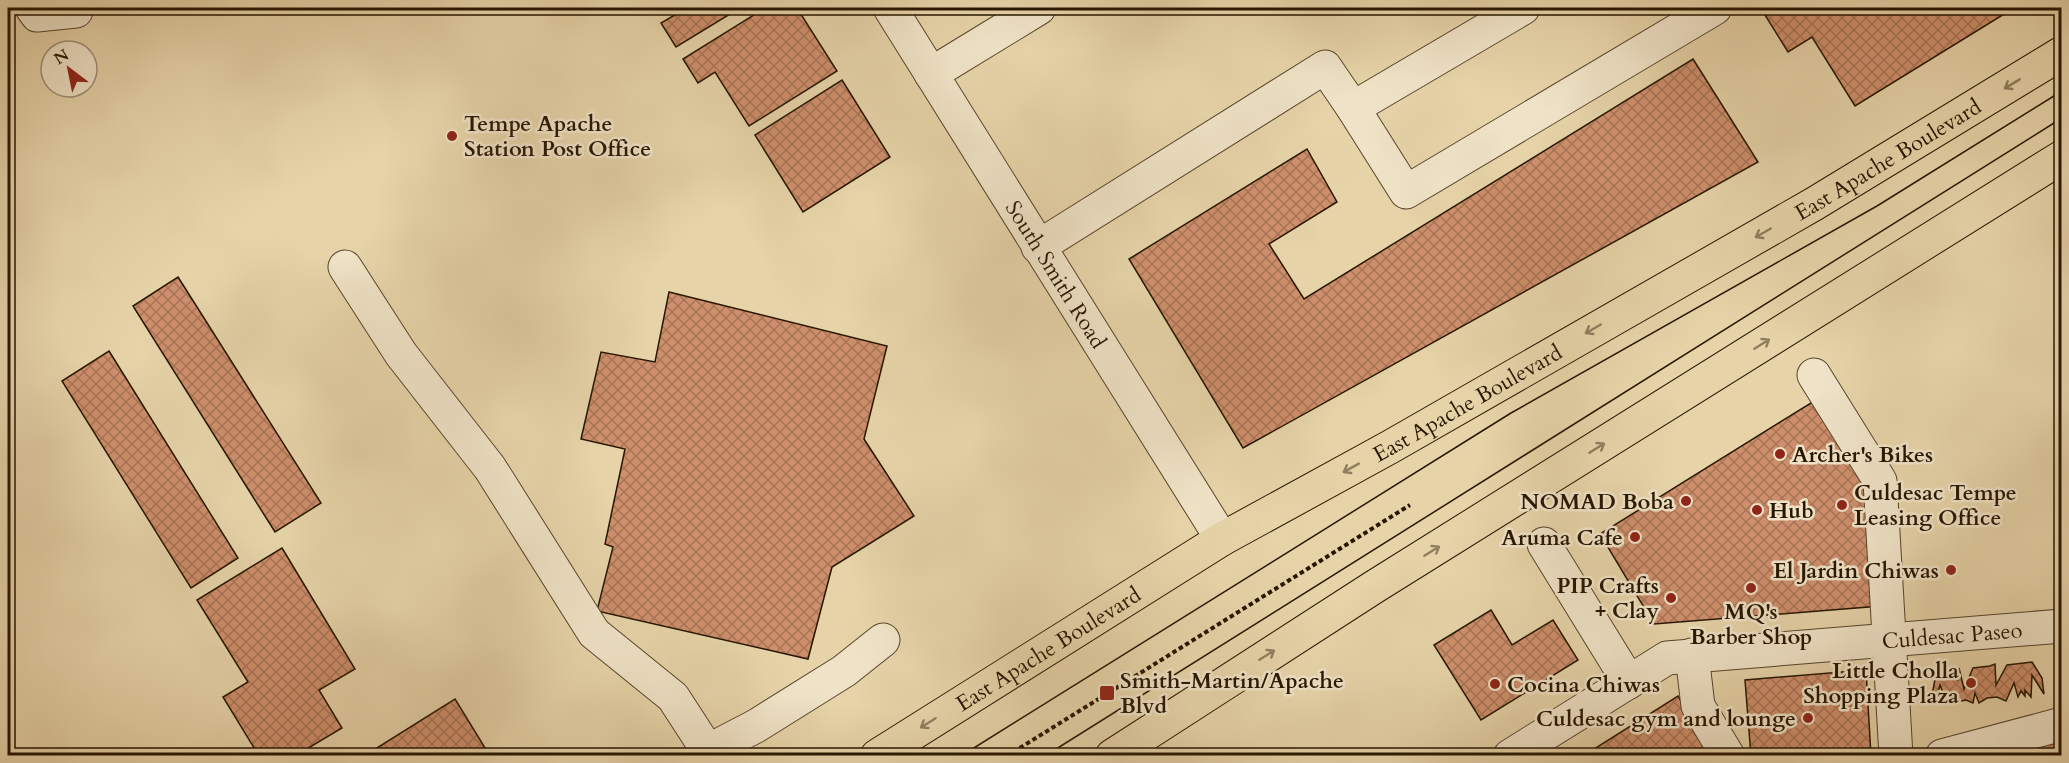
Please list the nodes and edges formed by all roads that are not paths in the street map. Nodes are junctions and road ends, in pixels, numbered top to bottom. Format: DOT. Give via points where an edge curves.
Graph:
graph roads {
  1 [pos="32,8"];
  2 [pos="890,8"];
  3 [pos="1039,8"];
  4 [pos="1523,8"];
  5 [pos="1715,8"];
  6 [pos="76,11"];
  7 [pos="2061,53"];
  8 [pos="931,74"];
  9 [pos="1353,108"];
  10 [pos="2061,157"];
  11 [pos="1038,247"];
  12 [pos="345,267"];
  13 [pos="1814,375"];
  14 [pos="1222,539"];
  15 [pos="1544,544"];
  16 [pos="2061,629"];
  17 [pos="883,640"];
  18 [pos="1889,641"];
  19 [pos="1692,655"];
  20 [pos="1629,682"];
  21 [pos="2061,724"];
  22 [pos="877,756"];
  23 [pos="1112,756"];
  24 [pos="1510,756"];
  25 [pos="1728,756"];
  26 [pos="1896,756"];
  27 [pos="1942,756"];
  1 -- 6 [label="street" via="37,15"];
  2 -- 8 [label="street, South Smith Road"];
  3 -- 8 [label="street"];
  4 -- 9 [label="street"];
  5 -- 9 [label="street" via="1406,192"];
  7 -- 14 [label="main road, East Apache Boulevard, one-way" via="1814,204"];
  8 -- 11 [label="street, South Smith Road"];
  9 -- 11 [label="street" via="1325,67"];
  23 -- 10 [label="main road, one-way" via="1366,592"];
  11 -- 14 [label="street, South Smith Road"];
  12 -- 17 [label="street" via="401,354 490,468 594,633 674,697 708,751 844,671"];
  13 -- 18 [label="street" via="1880,481"];
  14 -- 22 [label="main road, East Apache Boulevard, one-way"];
  15 -- 20 [label="street"];
  16 -- 18 [label="street, Culdesac Paseo"];
  18 -- 19 [label="street, Culdesac Paseo"];
  18 -- 26 [label="street"];
  19 -- 20 [label="street, Culdesac Paseo" via="1667,658"];
  19 -- 25 [label="street" via="1698,705"];
  20 -- 24 [label="street, Culdesac Paseo"];
  21 -- 27 [label="street"];
}
